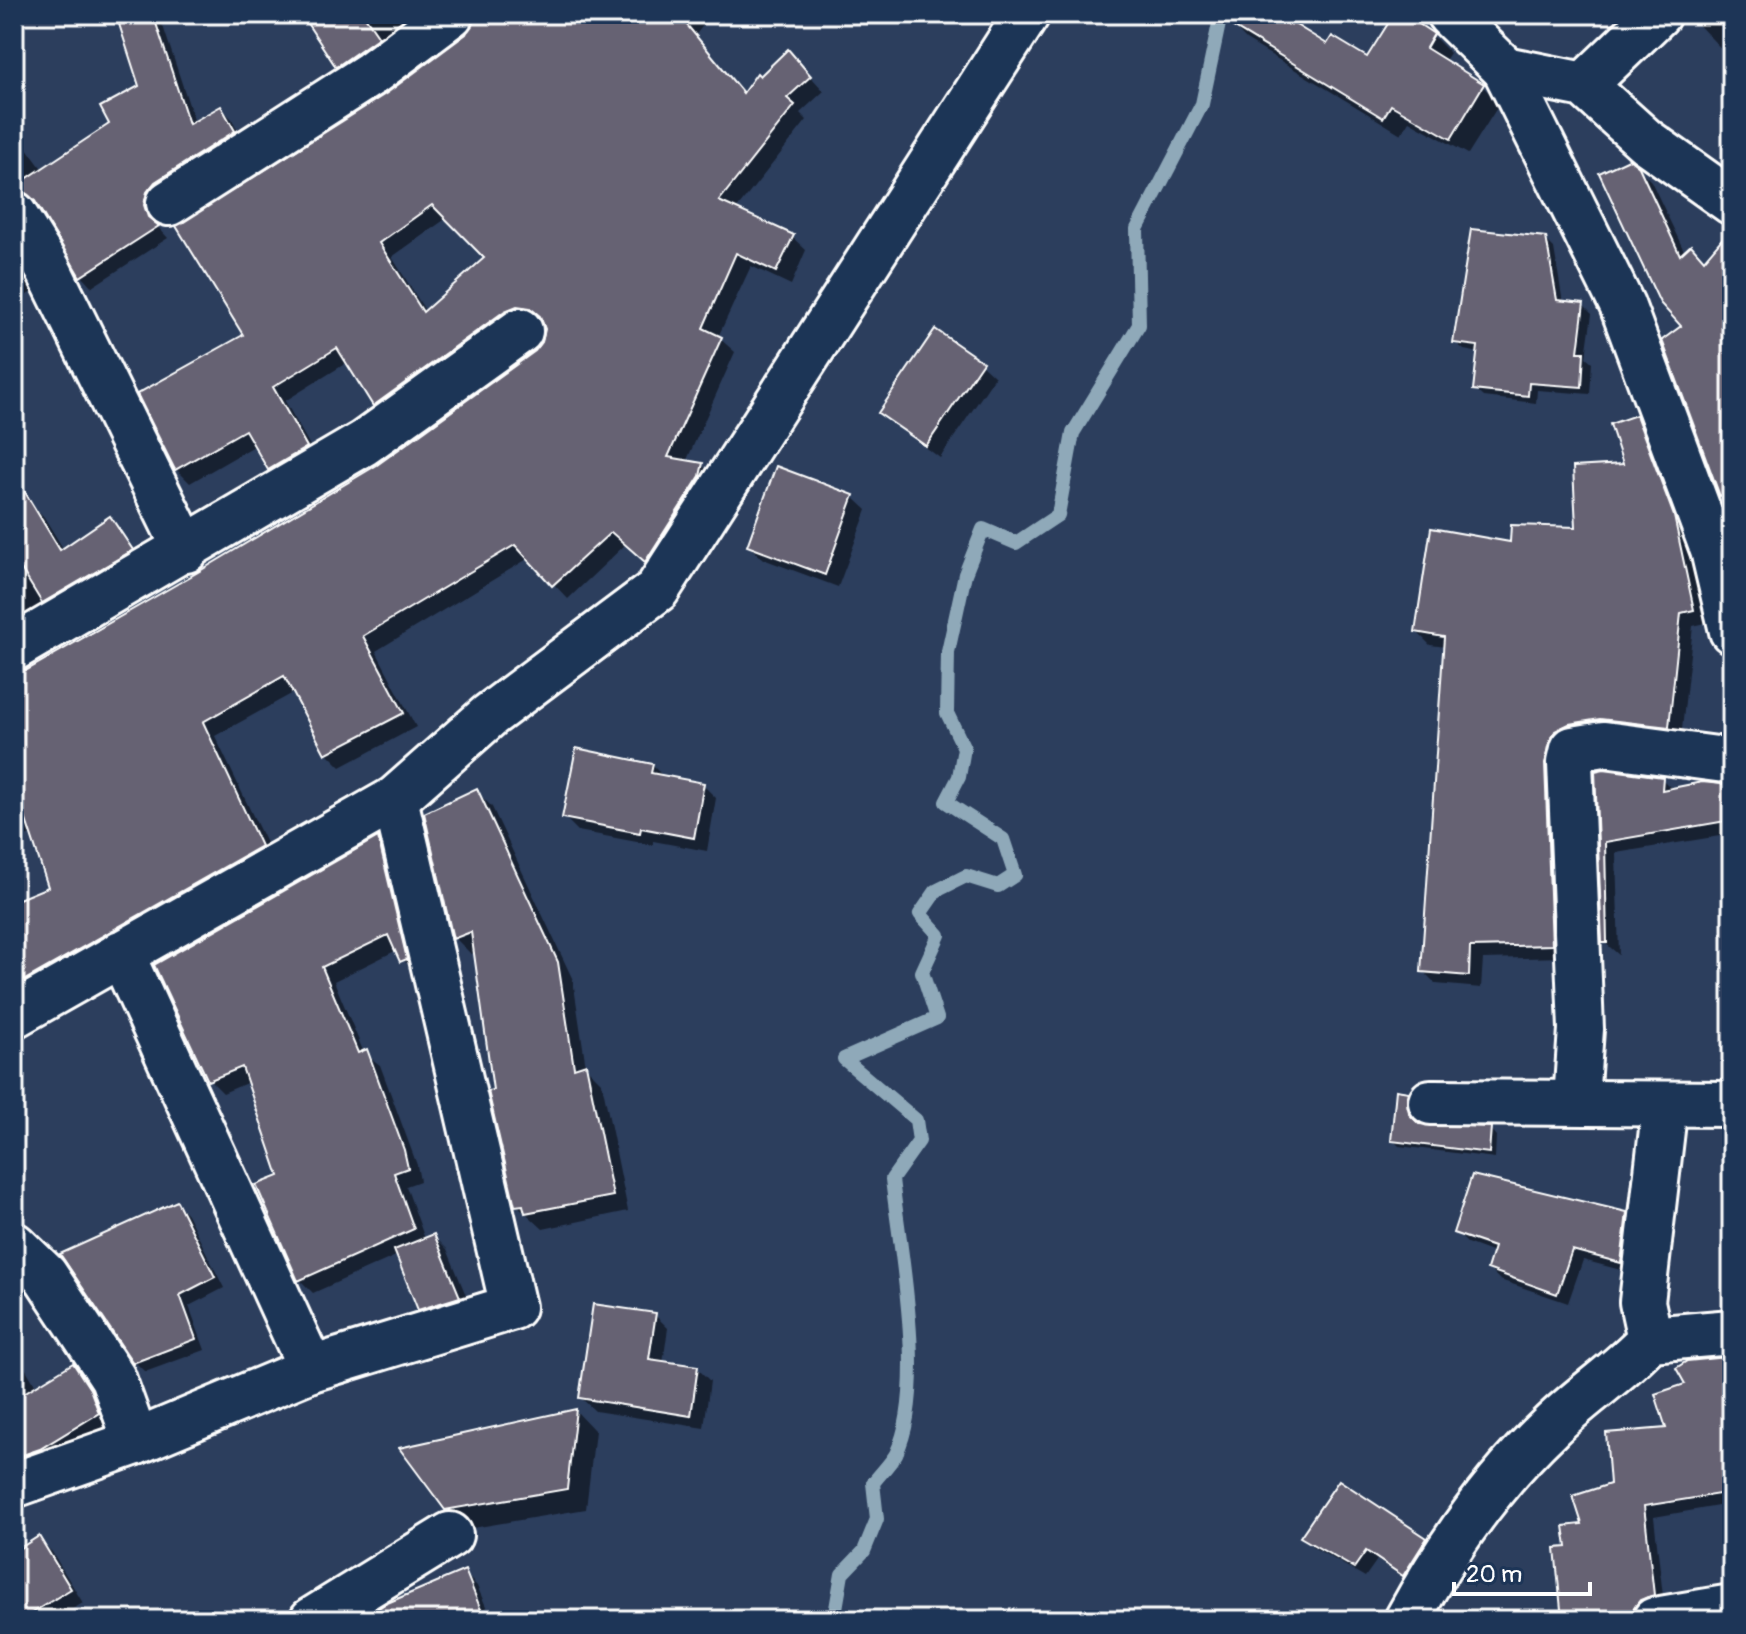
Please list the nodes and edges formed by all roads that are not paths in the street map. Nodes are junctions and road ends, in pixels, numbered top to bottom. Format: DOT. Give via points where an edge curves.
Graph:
graph roads {
  1 [pos="451,14"];
  2 [pos="1027,14"];
  3 [pos="1449,14"];
  4 [pos="1658,14"];
  5 [pos="1505,69"];
  6 [pos="1584,85"];
  7 [pos="1732,202"];
  8 [pos="169,203"];
  9 [pos="14,214"];
  10 [pos="520,331"];
  11 [pos="1723,549"];
  12 [pos="186,550"];
  13 [pos="1732,631"];
  14 [pos="14,648"];
  15 [pos="1732,761"];
  16 [pos="395,799"];
  17 [pos="121,953"];
  18 [pos="14,1015"];
  19 [pos="1576,1101"];
  20 [pos="1431,1102"];
  21 [pos="1665,1104"];
  22 [pos="1732,1104"];
  23 [pos="14,1245"];
  24 [pos="1732,1332"];
  25 [pos="1650,1339"];
  26 [pos="311,1369"];
  27 [pos="136,1442"];
  28 [pos="14,1485"];
  29 [pos="450,1535"];
  30 [pos="1732,1607"];
  31 [pos="312,1620"];
  32 [pos="1407,1620"];
  33 [pos="1655,1620"];
  1 -- 8 [label="street" via="372,73"];
  2 -- 16 [label="street" via="657,590 490,715"];
  3 -- 5 [label="street"];
  4 -- 6 [label="street"];
  5 -- 6 [label="street"];
  5 -- 11 [label="street" via="1622,305"];
  6 -- 7 [label="street" via="1646,141"];
  9 -- 12 [label="street" via="48,269"];
  10 -- 12 [label="street" via="364,443"];
  11 -- 13 [label="street"];
  12 -- 14 [label="street"];
  15 -- 19 [label="street" via="1604,744 1573,749 1581,1029"];
  16 -- 17 [label="street"];
  16 -- 26 [label="street" via="513,1307"];
  17 -- 18 [label="street"];
  17 -- 26 [label="street"];
  19 -- 20 [label="street"];
  19 -- 21 [label="street"];
  21 -- 22 [label="street"];
  21 -- 25 [label="street" via="1642,1302"];
  23 -- 27 [label="street" via="45,1275 113,1378"];
  24 -- 25 [label="street"];
  25 -- 32 [label="street" via="1512,1465 1467,1524"];
  26 -- 27 [label="street"];
  27 -- 28 [label="street"];
  29 -- 31 [label="street"];
  30 -- 33 [label="street"];
}
